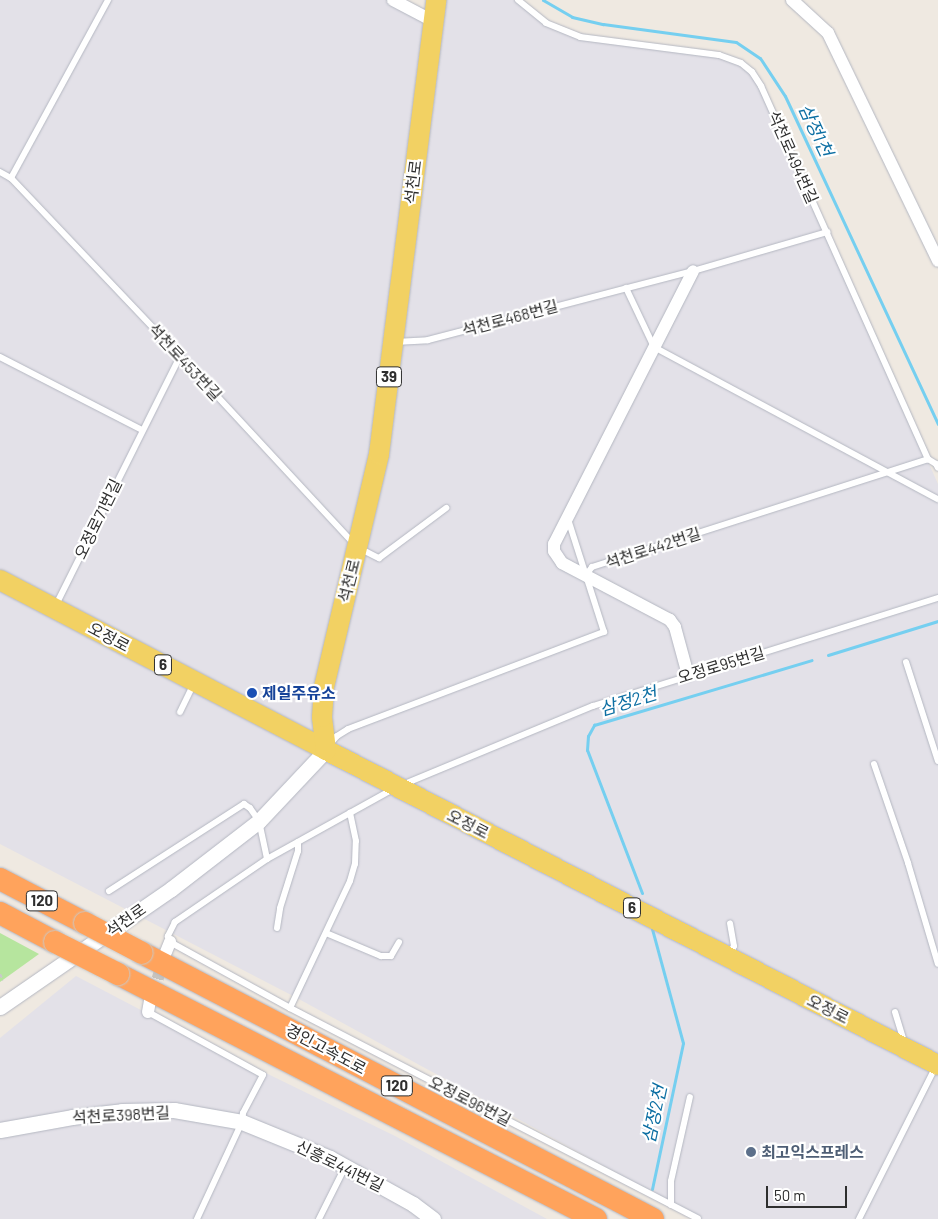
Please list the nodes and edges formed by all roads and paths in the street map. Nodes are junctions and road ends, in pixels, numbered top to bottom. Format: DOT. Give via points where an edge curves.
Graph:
graph roads {
  1 [pos="108,0"];
  2 [pos="393,0"];
  3 [pos="436,0"];
  4 [pos="518,0"];
  5 [pos="792,0"];
  6 [pos="433,21"];
  7 [pos="0,172"];
  8 [pos="11,178"];
  9 [pos="827,232"];
  10 [pos="938,262"];
  11 [pos="693,271"];
  12 [pos="626,288"];
  13 [pos="393,342"];
  14 [pos="654,347"];
  15 [pos="180,356"];
  16 [pos="0,357"];
  17 [pos="142,430"];
  18 [pos="928,459"];
  19 [pos="938,468"];
  20 [pos="890,473"];
  21 [pos="938,499"];
  22 [pos="446,508"];
  23 [pos="567,518"];
  24 [pos="357,547"];
  25 [pos="586,575"];
  26 [pos="0,580"];
  27 [pos="938,598"];
  28 [pos="54,608"];
  29 [pos="906,662"];
  30 [pos="688,675"];
  31 [pos="194,682"];
  32 [pos="180,712"];
  33 [pos="326,750"];
  34 [pos="938,761"];
  35 [pos="874,764"];
  36 [pos="396,787"];
  37 [pos="350,813"];
  38 [pos="259,821"];
  39 [pos="298,842"];
  40 [pos="268,859"];
  41 [pos="0,879"];
  42 [pos="109,891"];
  43 [pos="0,913"];
  44 [pos="730,923"];
  45 [pos="277,928"];
  46 [pos="326,933"];
  47 [pos="399,942"];
  48 [pos="728,957"];
  49 [pos="938,964"];
  50 [pos="0,974"];
  51 [pos="3,980"];
  52 [pos="149,1006"];
  53 [pos="0,1007"];
  54 [pos="290,1008"];
  55 [pos="895,1012"];
  56 [pos="906,1049"];
  57 [pos="938,1064"];
  58 [pos="690,1097"];
  59 [pos="242,1122"];
  60 [pos="0,1130"];
  61 [pos="345,1167"];
  62 [pos="502,1171"];
  63 [pos="671,1205"];
  64 [pos="197,1219"];
  65 [pos="319,1219"];
  66 [pos="433,1219"];
  67 [pos="577,1219"];
  68 [pos="596,1219"];
  69 [pos="653,1219"];
  70 [pos="698,1219"];
  71 [pos="859,1219"];
  1 -- 8 [label="lane"];
  2 -- 6 [label="street"];
  3 -- 6 [label="main road, 석천로 / 39"];
  4 -- 9 [label="lane, 석천로494번길" via="546,23 580,38 719,55 741,63 752,72 760,86"];
  5 -- 10 [label="street" via="828,32"];
  6 -- 13 [label="main road, 석천로 / 39"];
  7 -- 8 [label="lane, 석천로453번길"];
  8 -- 15 [label="lane, 석천로453번길"];
  9 -- 11 [label="lane, 석천로468번길"];
  9 -- 18 [label="lane, 석천로494번길"];
  11 -- 12 [label="lane, 석천로468번길"];
  11 -- 14 [label="street"];
  12 -- 13 [label="lane, 석천로468번길" via="428,340"];
  12 -- 14 [label="lane"];
  13 -- 24 [label="main road, 석천로 / 39" via="379,454"];
  14 -- 20 [label="lane"];
  14 -- 23 [label="street"];
  15 -- 17 [label="lane, 오정로71번길"];
  15 -- 24 [label="lane, 석천로453번길"];
  16 -- 17 [label="lane"];
  17 -- 28 [label="lane, 오정로71번길"];
  18 -- 19 [label="lane, 석천로494번길"];
  18 -- 20 [label="lane, 석천로442번길"];
  20 -- 21 [label="lane"];
  20 -- 25 [label="lane, 석천로442번길" via="592,567"];
  22 -- 24 [label="lane" via="379,558"];
  23 -- 25 [label="lane"];
  23 -- 25 [label="street" via="554,544 554,551 562,563"];
  24 -- 33 [label="main road, 석천로 / 39" via="324,687 322,717"];
  25 -- 30 [label="street" via="670,620"];
  25 -- 33 [label="lane, 석천로442번길" via="604,632 348,729 337,736"];
  26 -- 28 [label="main road, 오정로 / 6"];
  27 -- 30 [label="lane, 오정로95번길"];
  28 -- 31 [label="main road, 오정로 / 6"];
  29 -- 34 [label="lane"];
  30 -- 36 [label="lane, 오정로95번길" via="593,706"];
  31 -- 32 [label="lane"];
  31 -- 33 [label="main road, 오정로 / 6"];
  33 -- 36 [label="main road, 오정로 / 6"];
  33 -- 38 [label="street, 석천로"];
  35 -- 49 [label="lane"];
  36 -- 37 [label="lane, 오정로96번길"];
  36 -- 48 [label="main road, 오정로 / 6"];
  37 -- 39 [label="lane, 오정로96번길"];
  37 -- 46 [label="lane" via="356,841 355,864"];
  38 -- 40 [label="lane"];
  38 -- 42 [label="lane" via="244,804"];
  38 -- 53 [label="street, 석천로" via="171,889"];
  39 -- 40 [label="lane, 오정로96번길"];
  39 -- 45 [label="lane"];
  40 -- 54 [label="lane, 오정로96번길" via="175,922 168,936 168,947"];
  41 -- 69 [label="highway, 경인고속도로 / 120, bridge"];
  43 -- 62 [label="highway, 경인고속도로 / 120, bridge"];
  44 -- 48 [label="lane" via="734,946"];
  46 -- 47 [label="lane" via="381,956 391,956"];
  46 -- 54 [label="lane"];
  48 -- 56 [label="main road, 오정로 / 6"];
  50 -- 51 [label="path"];
  52 -- 59 [label="lane" via="263,1075 243,1113"];
  54 -- 63 [label="lane, 오정로96번길"];
  55 -- 56 [label="lane"];
  56 -- 57 [label="main road, 오정로 / 6"];
  57 -- 71 [label="lane"];
  58 -- 63 [label="lane" via="671,1181"];
  59 -- 60 [label="street, 석천로398번길" via="174,1110 122,1111"];
  59 -- 61 [label="street, 신흥로441번길"];
  59 -- 64 [label="lane"];
  61 -- 65 [label="lane"];
  61 -- 66 [label="street, 신흥로441번길" via="413,1204"];
  62 -- 67 [label="highway"];
  62 -- 68 [label="highway, 경인고속도로 / 120"];
  63 -- 70 [label="lane, 오정로96번길"];
}
